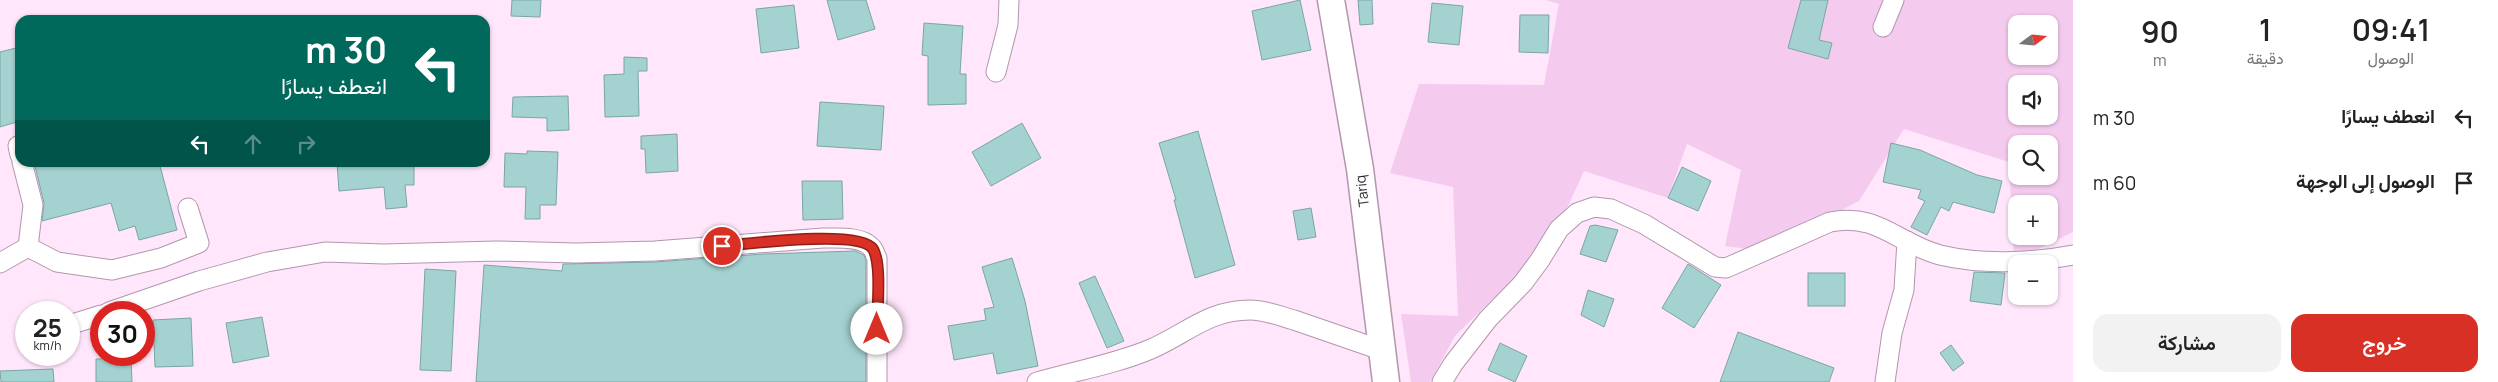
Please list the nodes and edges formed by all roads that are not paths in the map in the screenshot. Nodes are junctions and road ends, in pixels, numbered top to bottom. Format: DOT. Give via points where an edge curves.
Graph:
graph roads {
  1 [pos="1009,0"];
  2 [pos="1331,0"];
  3 [pos="1894,0"];
  4 [pos="1883,27"];
  5 [pos="996,72"];
  6 [pos="23,167"];
  7 [pos="188,208"];
  8 [pos="1907,241"];
  9 [pos="28,247"];
  10 [pos="2073,255"];
  11 [pos="0,263"];
  12 [pos="141,301"];
  13 [pos="1381,350"];
  14 [pos="877,382"];
  15 [pos="1038,382"];
  16 [pos="1386,382"];
  17 [pos="1442,382"];
  18 [pos="1885,382"];
  1 -- 5 [label="street" via="1008,25"];
  2 -- 13 [label="main road, Tariq" via="1360,170"];
  3 -- 4 [label="street"];
  6 -- 9 [label="street" via="33,205"];
  7 -- 9 [label="street" via="199,243 161,258 112,270 57,262"];
  8 -- 10 [label="street" via="1939,254 1975,260 2014,261"];
  8 -- 17 [label="street" via="1869,222 1847,218 1830,222 1726,268 1715,267 1644,224 1611,209 1594,207 1577,213 1559,229 1523,283 1488,318"];
  8 -- 18 [label="street" via="1904,290 1892,333"];
  9 -- 11 [label="street"];
  12 -- 14 [label="street" via="267,262 325,252 576,253 844,239 872,247 877,258"];
  13 -- 15 [label="street" via="1266,312 1250,310 1202,320 1170,340 1131,356"];
  13 -- 16 [label="main road, Tariq"];
}
